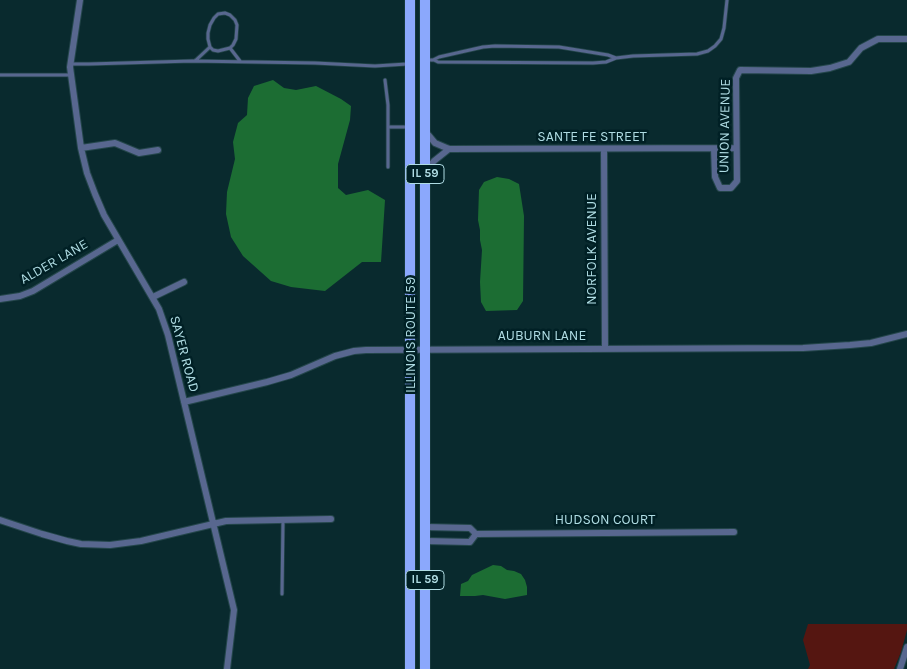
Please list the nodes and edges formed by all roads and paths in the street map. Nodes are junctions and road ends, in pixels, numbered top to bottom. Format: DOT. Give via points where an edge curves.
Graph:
graph roads {
  1 [pos="80,0"];
  2 [pos="410,0"];
  3 [pos="425,0"];
  4 [pos="727,0"];
  5 [pos="907,39"];
  6 [pos="210,47"];
  7 [pos="230,48"];
  8 [pos="616,58"];
  9 [pos="429,60"];
  10 [pos="195,61"];
  11 [pos="240,62"];
  12 [pos="70,64"];
  13 [pos="410,64"];
  14 [pos="0,75"];
  15 [pos="71,75"];
  16 [pos="386,80"];
  17 [pos="388,127"];
  18 [pos="410,127"];
  19 [pos="425,131"];
  20 [pos="81,148"];
  21 [pos="736,148"];
  22 [pos="448,149"];
  23 [pos="714,149"];
  24 [pos="158,150"];
  25 [pos="604,150"];
  26 [pos="388,167"];
  27 [pos="425,172"];
  28 [pos="118,240"];
  29 [pos="184,282"];
  30 [pos="152,297"];
  31 [pos="0,299"];
  32 [pos="907,334"];
  33 [pos="605,348"];
  34 [pos="410,349"];
  35 [pos="425,349"];
  36 [pos="184,402"];
  37 [pos="331,519"];
  38 [pos="0,520"];
  39 [pos="283,520"];
  40 [pos="213,524"];
  41 [pos="425,527"];
  42 [pos="734,532"];
  43 [pos="476,534"];
  44 [pos="425,542"];
  45 [pos="282,594"];
  46 [pos="907,647"];
  47 [pos="228,669"];
  48 [pos="410,669"];
  49 [pos="425,669"];
  50 [pos="900,669"];
  1 -- 12 [label="street, SAYER ROAD"];
  2 -- 13 [label="main road, ILLINOIS ROUTE 59 / IL 59"];
  3 -- 9 [label="main road, ILLINOIS ROUTE 59 / IL 59"];
  4 -- 8 [label="lane" via="721,39 708,51"];
  5 -- 21 [label="street, UNION AVENUE" via="878,39 861,48 849,62 830,68 811,71 740,70 736,78"];
  6 -- 7 [label="lane" via="218,51"];
  6 -- 7 [label="lane" via="210,25 218,14 225,13 237,25 236,39"];
  6 -- 10 [label="lane"];
  7 -- 11 [label="lane"];
  8 -- 9 [label="lane" via="593,63"];
  8 -- 9 [label="lane" via="559,47 495,46"];
  9 -- 19 [label="main road, ILLINOIS ROUTE 59 / IL 59"];
  10 -- 11 [label="lane"];
  10 -- 12 [label="lane"];
  11 -- 13 [label="lane"];
  12 -- 15 [label="street, SAYER ROAD"];
  13 -- 18 [label="main road, ILLINOIS ROUTE 59 / IL 59"];
  14 -- 15 [label="lane"];
  15 -- 20 [label="street, SAYER ROAD"];
  16 -- 17 [label="lane"];
  17 -- 18 [label="lane"];
  17 -- 26 [label="lane"];
  18 -- 34 [label="main road, ILLINOIS ROUTE 59 / IL 59"];
  19 -- 22 [label="street" via="435,143"];
  19 -- 27 [label="main road, ILLINOIS ROUTE 59 / IL 59"];
  20 -- 24 [label="street" via="115,143 139,153"];
  20 -- 28 [label="street, SAYER ROAD" via="95,194"];
  21 -- 23 [label="street, SANTE FE STREET"];
  21 -- 23 [label="street, UNION AVENUE" via="737,181 731,188 720,188 715,178"];
  22 -- 25 [label="street, SANTE FE STREET"];
  22 -- 27 [label="street"];
  23 -- 25 [label="street, SANTE FE STREET"];
  25 -- 33 [label="street, NORFOLK AVENUE"];
  27 -- 35 [label="main road, ILLINOIS ROUTE 59 / IL 59"];
  28 -- 30 [label="street, SAYER ROAD"];
  28 -- 31 [label="street, ALDER LANE" via="33,291"];
  29 -- 30 [label="street"];
  30 -- 36 [label="street, SAYER ROAD" via="168,335"];
  32 -- 33 [label="street, AUBURN LANE" via="872,343 826,347"];
  33 -- 35 [label="street, AUBURN LANE"];
  34 -- 35 [label="street, AUBURN LANE"];
  34 -- 36 [label="street, AUBURN LANE" via="346,353 275,380"];
  34 -- 48 [label="main road, ILLINOIS ROUTE 59 / IL 59"];
  35 -- 41 [label="main road, ILLINOIS ROUTE 59 / IL 59"];
  36 -- 40 [label="street, SAYER ROAD"];
  37 -- 39 [label="street"];
  38 -- 40 [label="street" via="55,539 95,545 141,541"];
  39 -- 40 [label="street"];
  39 -- 45 [label="lane"];
  40 -- 47 [label="street, SAYER ROAD" via="234,610"];
  41 -- 43 [label="street, HUDSON COURT" via="470,528"];
  41 -- 44 [label="main road, ILLINOIS ROUTE 59 / IL 59"];
  42 -- 43 [label="street, HUDSON COURT"];
  43 -- 44 [label="street, HUDSON COURT" via="470,542"];
  44 -- 49 [label="main road, ILLINOIS ROUTE 59 / IL 59"];
  46 -- 50 [label="street"];
}
